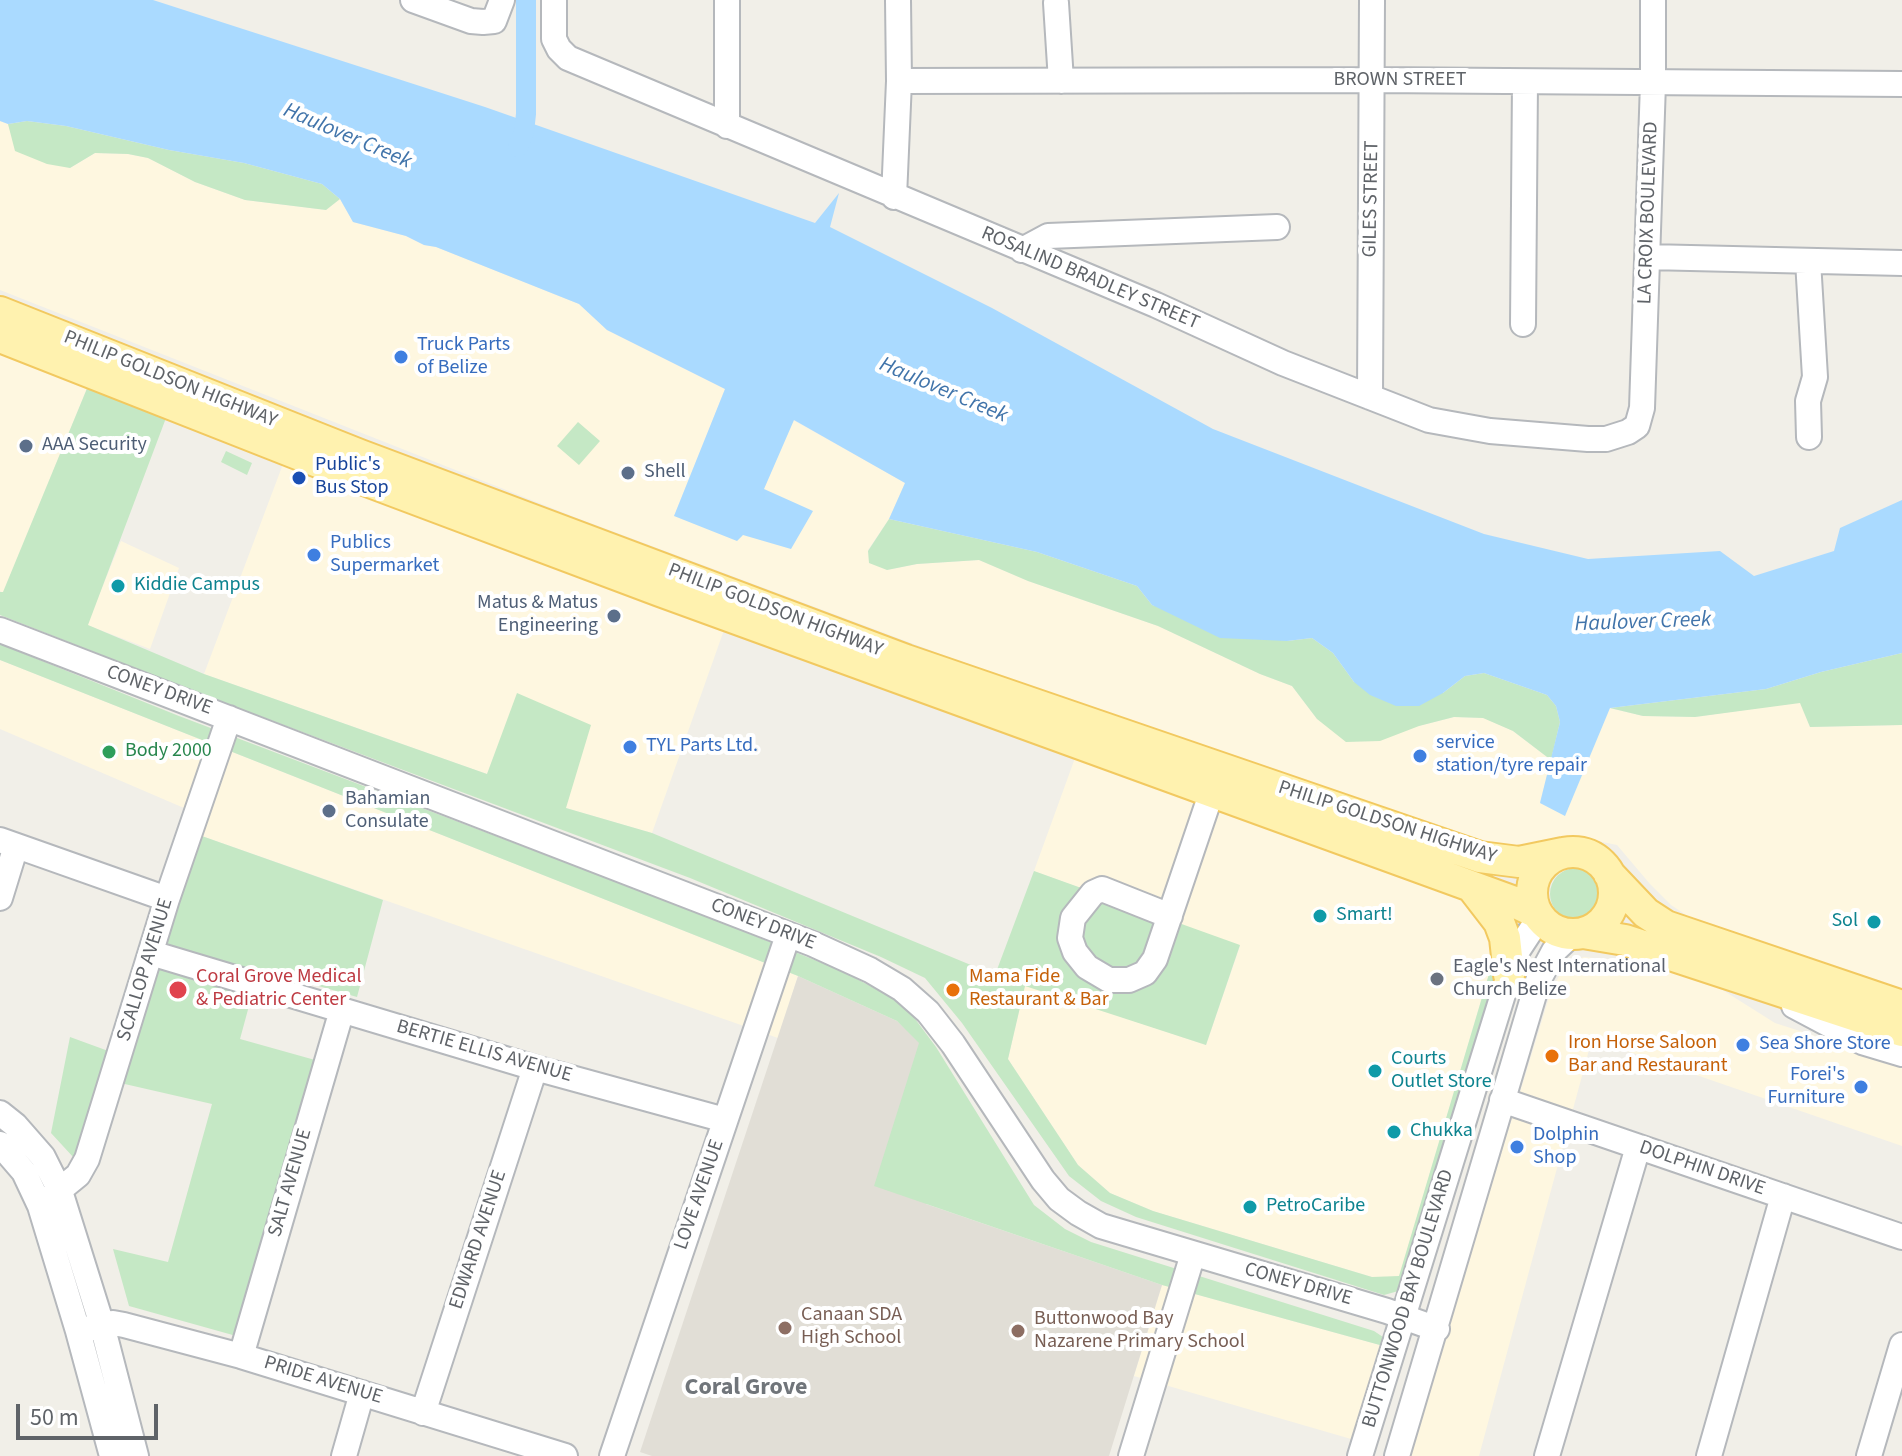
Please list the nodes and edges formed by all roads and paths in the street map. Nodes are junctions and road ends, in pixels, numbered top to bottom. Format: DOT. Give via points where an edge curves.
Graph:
graph roads {
  1 [pos="413,0"];
  2 [pos="554,0"];
  3 [pos="727,0"];
  4 [pos="898,0"];
  5 [pos="1372,0"];
  6 [pos="1653,0"];
  7 [pos="1056,3"];
  8 [pos="498,10"];
  9 [pos="1374,80"];
  10 [pos="899,81"];
  11 [pos="1061,81"];
  12 [pos="1525,82"];
  13 [pos="1653,83"];
  14 [pos="1902,84"];
  15 [pos="727,126"];
  16 [pos="894,197"];
  17 [pos="1277,227"];
  18 [pos="1022,250"];
  19 [pos="1648,257"];
  20 [pos="1808,261"];
  21 [pos="1902,263"];
  22 [pos="0,312"];
  23 [pos="1523,324"];
  24 [pos="0,337"];
  25 [pos="1370,397"];
  26 [pos="1637,426"];
  27 [pos="1809,437"];
  28 [pos="0,630"];
  29 [pos="229,718"];
  30 [pos="1212,791"];
  31 [pos="8,843"];
  32 [pos="1563,853"];
  33 [pos="1609,874"];
  34 [pos="1472,887"];
  35 [pos="0,898"];
  36 [pos="167,899"];
  37 [pos="1537,915"];
  38 [pos="1170,916"];
  39 [pos="1577,934"];
  40 [pos="788,935"];
  41 [pos="151,953"];
  42 [pos="1509,975"];
  43 [pos="1743,979"];
  44 [pos="1902,1006"];
  45 [pos="342,1010"];
  46 [pos="1902,1031"];
  47 [pos="1902,1054"];
  48 [pos="535,1068"];
  49 [pos="1502,1100"];
  50 [pos="0,1113"];
  51 [pos="725,1120"];
  52 [pos="0,1144"];
  53 [pos="1638,1147"];
  54 [pos="60,1191"];
  55 [pos="1783,1196"];
  56 [pos="40,1206"];
  57 [pos="1902,1237"];
  58 [pos="1193,1254"];
  59 [pos="1403,1317"];
  60 [pos="102,1325"];
  61 [pos="1437,1329"];
  62 [pos="78,1331"];
  63 [pos="1902,1345"];
  64 [pos="241,1356"];
  65 [pos="362,1393"];
  66 [pos="423,1413"];
  67 [pos="552,1454"];
  68 [pos="1874,1455"];
  69 [pos="112,1456"];
  70 [pos="136,1456"];
  71 [pos="344,1456"];
  72 [pos="612,1456"];
  73 [pos="1131,1456"];
  74 [pos="1360,1456"];
  75 [pos="1397,1456"];
  76 [pos="1547,1456"];
  77 [pos="1709,1456"];
  1 -- 8 [label="street" via="471,21"];
  2 -- 15 [label="street, ROSALIND BRADLEY STREET" via="554,39 568,58"];
  3 -- 15 [label="street"];
  4 -- 10 [label="street"];
  5 -- 9 [label="street, GILES STREET"];
  6 -- 13 [label="street, LA CROIX BOULEVARD"];
  7 -- 11 [label="street"];
  9 -- 11 [label="street, BROWN STREET"];
  9 -- 12 [label="street, BROWN STREET"];
  9 -- 25 [label="street, GILES STREET"];
  10 -- 11 [label="street, BROWN STREET"];
  10 -- 16 [label="street"];
  12 -- 13 [label="street, BROWN STREET"];
  12 -- 23 [label="street"];
  13 -- 14 [label="street, BROWN STREET"];
  13 -- 19 [label="street, LA CROIX BOULEVARD"];
  15 -- 16 [label="street, ROSALIND BRADLEY STREET"];
  16 -- 18 [label="street, ROSALIND BRADLEY STREET"];
  17 -- 18 [label="street" via="1048,236"];
  18 -- 25 [label="street, ROSALIND BRADLEY STREET"];
  19 -- 20 [label="street"];
  19 -- 26 [label="street, LA CROIX BOULEVARD"];
  20 -- 21 [label="street"];
  20 -- 27 [label="street" via="1815,377 1808,401"];
  22 -- 32 [label="main road, PHILIP GOLDSON HIGHWAY" via="360,455 921,665 1480,857 1519,862"];
  24 -- 30 [label="main road, PHILIP GOLDSON HIGHWAY" via="339,471"];
  25 -- 26 [label="street, ROSALIND BRADLEY STREET" via="1429,420 1490,431 1597,439"];
  28 -- 29 [label="street, CONEY DRIVE"];
  29 -- 36 [label="street, SCALLOP AVENUE"];
  29 -- 40 [label="street, CONEY DRIVE"];
  30 -- 34 [label="main road, PHILIP GOLDSON HIGHWAY"];
  30 -- 38 [label="street"];
  31 -- 35 [label="street"];
  31 -- 36 [label="street"];
  32 -- 33 [label="main road" via="1590,856"];
  32 -- 37 [label="main road" via="1535,876"];
  33 -- 39 [label="main road" via="1614,885 1611,910 1595,928"];
  33 -- 44 [label="main road" via="1666,926"];
  34 -- 37 [label="main road, PHILIP GOLDSON HIGHWAY"];
  34 -- 42 [label="main road" via="1499,922"];
  36 -- 41 [label="street, SCALLOP AVENUE"];
  37 -- 39 [label="main road" via="1548,926"];
  37 -- 42 [label="street, BUTTONWOOD BAY BOULEVARD"];
  39 -- 43 [label="main road" via="1625,940"];
  39 -- 49 [label="street, BUTTONWOOD BAY BOULEVARD" via="1554,951 1538,981"];
  40 -- 51 [label="street, LOVE AVENUE"];
  40 -- 58 [label="street, CONEY DRIVE" via="870,970 928,1012 1059,1199 1101,1226"];
  41 -- 45 [label="street, BERTIE ELLIS AVENUE"];
  41 -- 54 [label="street, SCALLOP AVENUE" via="87,1159"];
  42 -- 59 [label="street, BUTTONWOOD BAY BOULEVARD"];
  43 -- 46 [label="main road"];
  43 -- 47 [label="street" via="1862,1042"];
  45 -- 48 [label="street, BERTIE ELLIS AVENUE"];
  45 -- 64 [label="street, SALT AVENUE"];
  48 -- 51 [label="street, BERTIE ELLIS AVENUE"];
  48 -- 66 [label="street, EDWARD AVENUE"];
  49 -- 53 [label="street, DOLPHIN DRIVE"];
  49 -- 61 [label="street, BUTTONWOOD BAY BOULEVARD"];
  50 -- 54 [label="street" via="43,1157"];
  51 -- 72 [label="street, LOVE AVENUE"];
  52 -- 56 [label="street" via="24,1172"];
  53 -- 55 [label="street, DOLPHIN DRIVE"];
  53 -- 76 [label="street"];
  54 -- 56 [label="street, SCALLOP AVENUE"];
  54 -- 60 [label="street"];
  55 -- 57 [label="street, DOLPHIN DRIVE"];
  55 -- 77 [label="street"];
  56 -- 62 [label="street"];
  58 -- 59 [label="street, CONEY DRIVE"];
  58 -- 73 [label="street"];
  59 -- 61 [label="street, CONEY DRIVE"];
  59 -- 74 [label="street, BUTTONWOOD BAY BOULEVARD"];
  60 -- 62 [label="street, PRIDE AVENUE"];
  60 -- 64 [label="street, PRIDE AVENUE" via="124,1325"];
  60 -- 70 [label="street"];
  61 -- 75 [label="street, BUTTONWOOD BAY BOULEVARD"];
  62 -- 69 [label="street"];
  63 -- 68 [label="street"];
  64 -- 65 [label="street, PRIDE AVENUE"];
  65 -- 66 [label="street, PRIDE AVENUE"];
  65 -- 71 [label="street"];
  66 -- 67 [label="street, PRIDE AVENUE"];
}
